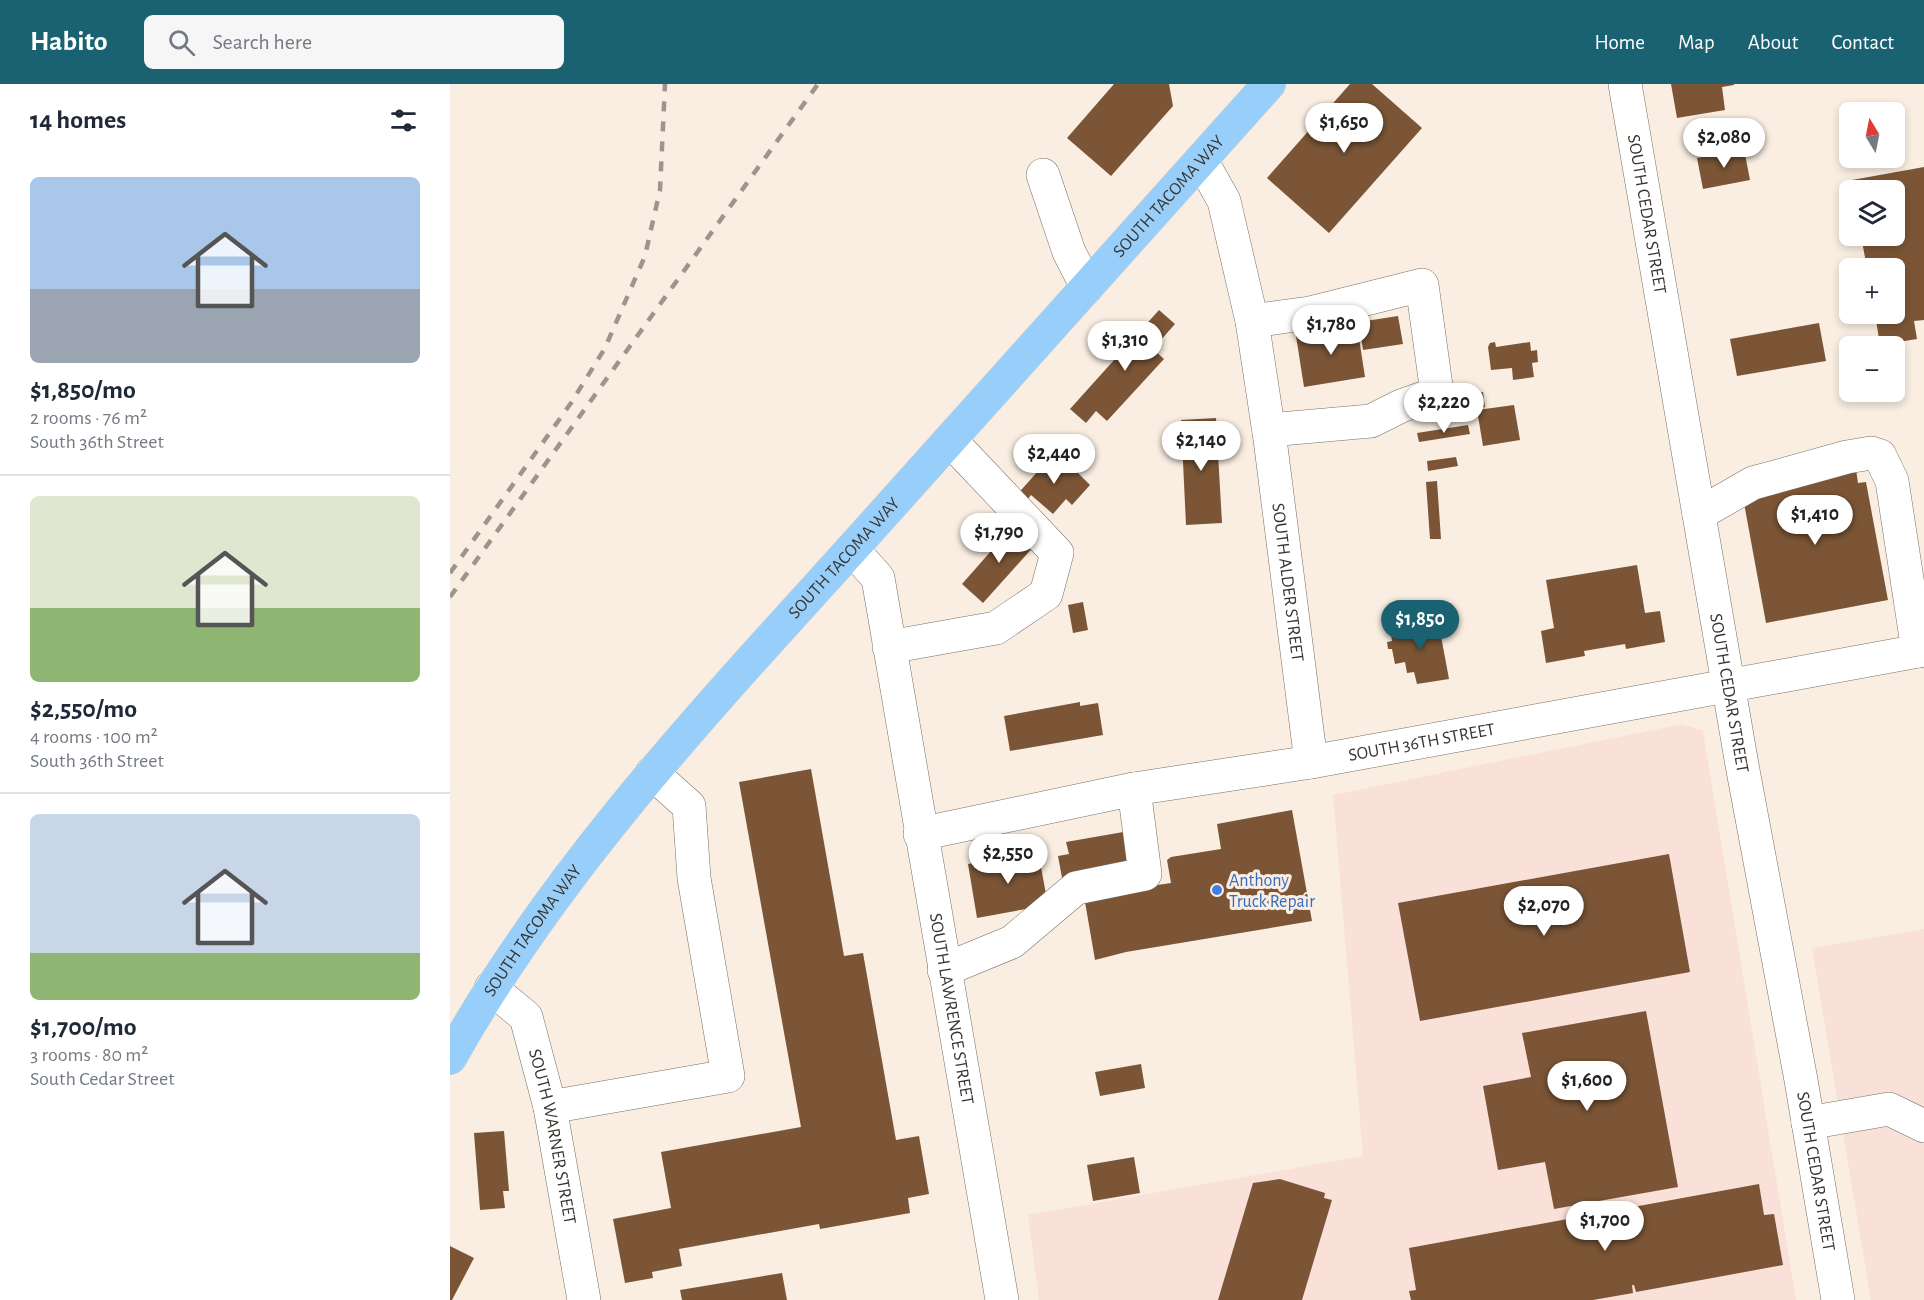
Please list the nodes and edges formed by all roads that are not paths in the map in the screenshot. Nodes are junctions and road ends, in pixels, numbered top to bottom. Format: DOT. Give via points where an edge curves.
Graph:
graph roads {
  1 [pos="1269,84"];
  2 [pos="1625,84"];
  3 [pos="1201,160"];
  4 [pos="1043,175"];
  5 [pos="1087,287"];
  6 [pos="1252,321"];
  7 [pos="1269,430"];
  8 [pos="950,440"];
  9 [pos="1699,514"];
  10 [pos="852,549"];
  11 [pos="889,647"];
  12 [pos="1921,651"];
  13 [pos="1729,686"];
  14 [pos="1311,762"];
  15 [pos="652,773"];
  16 [pos="1134,789"];
  17 [pos="920,834"];
  18 [pos="944,970"];
  19 [pos="491,988"];
  20 [pos="450,1058"];
  21 [pos="550,1107"];
  22 [pos="1808,1123"];
  23 [pos="1924,1126"];
  24 [pos="584,1300"];
  25 [pos="1002,1300"];
  26 [pos="1838,1300"];
  1 -- 3 [label="main road, SOUTH TACOMA WAY"];
  2 -- 9 [label="street, SOUTH CEDAR STREET"];
  3 -- 5 [label="main road, SOUTH TACOMA WAY"];
  3 -- 6 [label="street, SOUTH ALDER STREET" via="1224,201"];
  4 -- 5 [label="street" via="1069,252"];
  5 -- 8 [label="main road, SOUTH TACOMA WAY"];
  6 -- 7 [label="street, SOUTH ALDER STREET"];
  6 -- 7 [label="street" via="1345,305 1422,285 1437,393 1371,421"];
  7 -- 14 [label="street, SOUTH ALDER STREET"];
  8 -- 10 [label="main road, SOUTH TACOMA WAY"];
  8 -- 11 [label="street" via="1057,553 1046,594 996,628"];
  9 -- 12 [label="street" via="1753,483 1847,457 1870,453 1880,456 1892,482"];
  9 -- 13 [label="street, SOUTH CEDAR STREET"];
  10 -- 11 [label="street, SOUTH LAWRENCE STREET" via="878,578"];
  10 -- 15 [label="main road, SOUTH TACOMA WAY"];
  11 -- 17 [label="street, SOUTH LAWRENCE STREET"];
  12 -- 13 [label="street, SOUTH 36TH STREET"];
  13 -- 14 [label="street, SOUTH 36TH STREET"];
  13 -- 22 [label="street, SOUTH CEDAR STREET"];
  14 -- 16 [label="street, SOUTH 36TH STREET"];
  15 -- 19 [label="main road, SOUTH TACOMA WAY"];
  15 -- 21 [label="street" via="689,806 694,878 728,1076"];
  16 -- 17 [label="street, SOUTH 36TH STREET"];
  16 -- 18 [label="street" via="1145,874 1076,888 1012,942"];
  17 -- 18 [label="street, SOUTH LAWRENCE STREET"];
  18 -- 25 [label="street, SOUTH LAWRENCE STREET"];
  19 -- 20 [label="main road, SOUTH TACOMA WAY"];
  19 -- 21 [label="street, SOUTH WARNER STREET" via="526,1017"];
  21 -- 24 [label="street, SOUTH WARNER STREET"];
  22 -- 23 [label="street" via="1889,1108"];
  22 -- 26 [label="street, SOUTH CEDAR STREET"];
}
